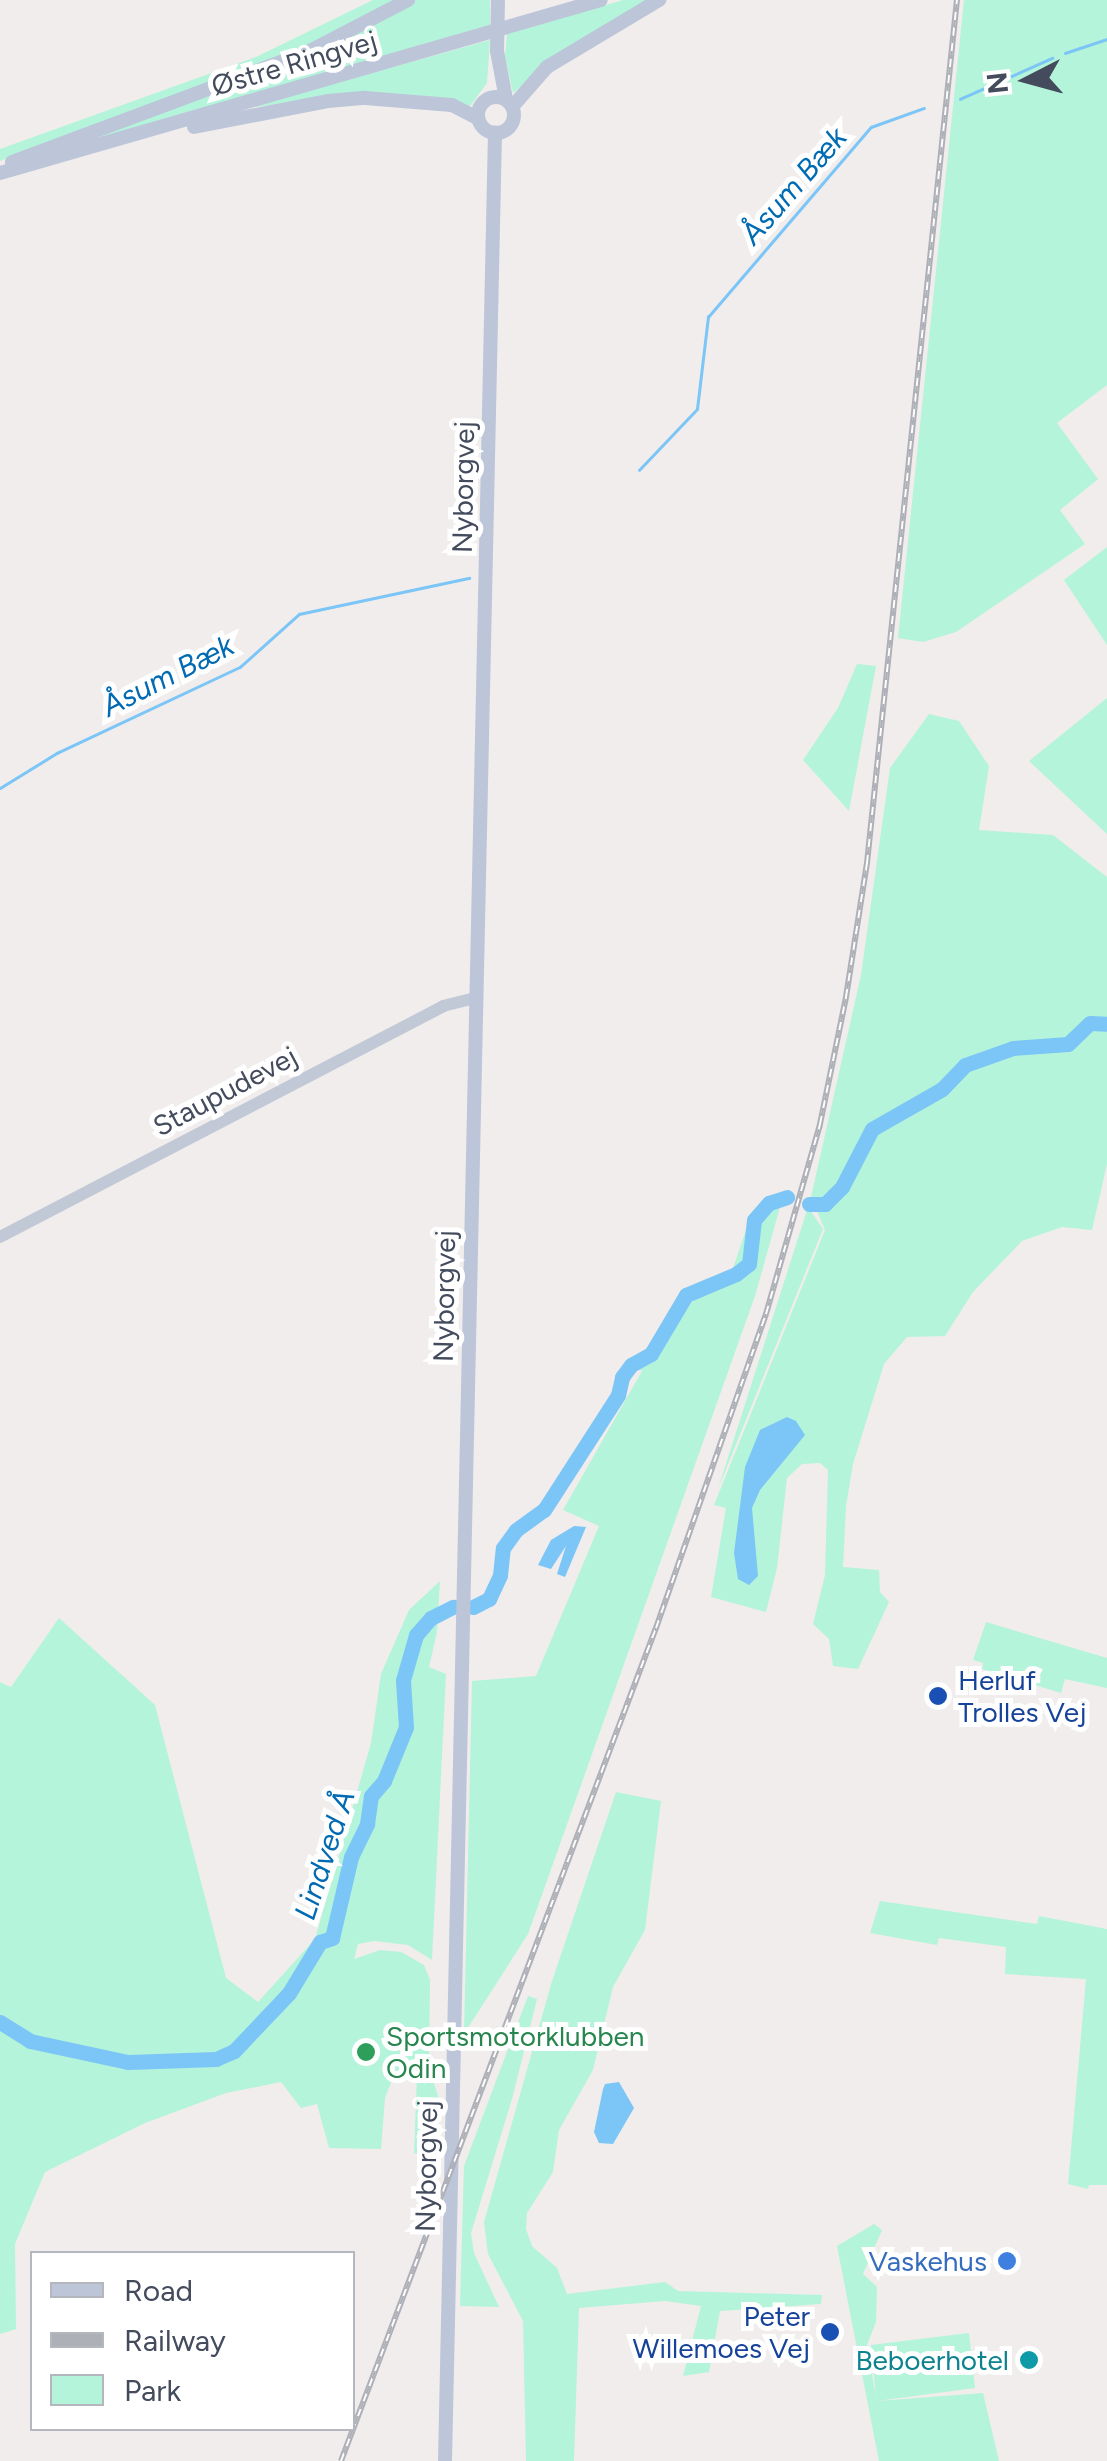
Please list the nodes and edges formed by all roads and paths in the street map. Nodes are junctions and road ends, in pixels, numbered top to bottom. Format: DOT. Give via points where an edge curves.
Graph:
graph roads {
  1 [pos="408,0"];
  2 [pos="498,0"];
  3 [pos="601,0"];
  4 [pos="659,0"];
  5 [pos="497,51"];
  6 [pos="488,98"];
  7 [pos="509,102"];
  8 [pos="478,118"];
  9 [pos="495,133"];
  10 [pos="100,145"];
  11 [pos="0,170"];
  12 [pos="476,998"];
  13 [pos="0,1237"];
  14 [pos="445,2461"];
  1 -- 11 [label="main road" via="308,52"];
  2 -- 5 [label="main road, bridge"];
  3 -- 10 [label="main road, Østre Ringvej"];
  4 -- 7 [label="main road" via="560,58"];
  5 -- 6 [label="main road"];
  5 -- 7 [label="main road"];
  6 -- 7 [label="main road"];
  6 -- 8 [label="main road"];
  7 -- 9 [label="main road" via="514,121"];
  8 -- 9 [label="main road"];
  8 -- 10 [label="main road" via="452,105 365,98"];
  9 -- 12 [label="main road, Nyborgvej"];
  10 -- 11 [label="main road, Østre Ringvej"];
  12 -- 13 [label="street, Staupudevej" via="443,1006"];
  12 -- 14 [label="main road, Nyborgvej"];
}
